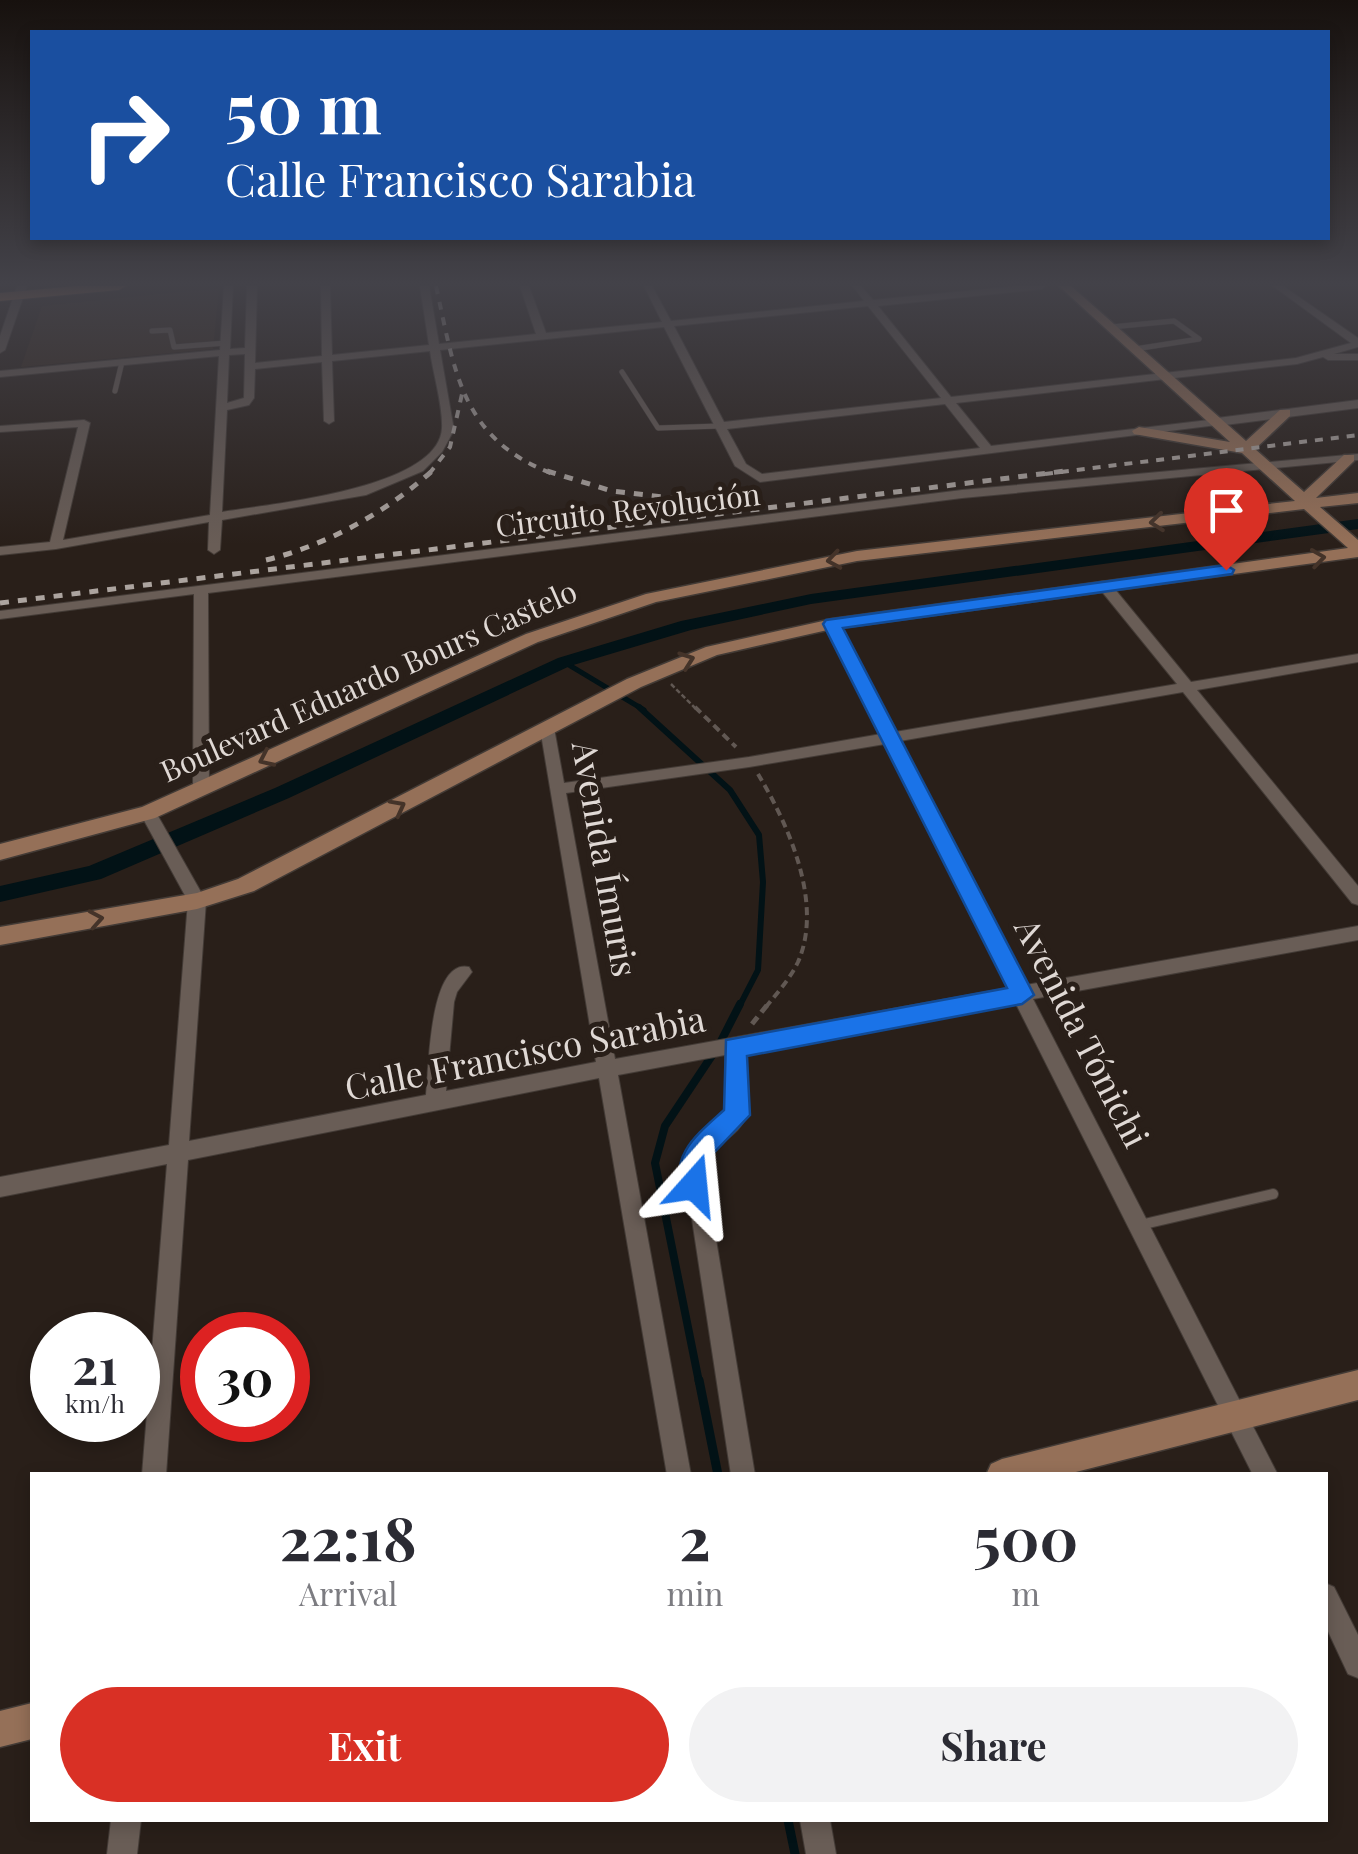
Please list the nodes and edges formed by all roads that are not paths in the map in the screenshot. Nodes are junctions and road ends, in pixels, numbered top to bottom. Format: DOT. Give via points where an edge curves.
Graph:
graph roads {
  1 [pos="622,372"];
  2 [pos="119,373"];
  3 [pos="225,373"];
  4 [pos="251,373"];
  5 [pos="327,373"];
  6 [pos="440,373"];
  7 [pos="693,373"];
  8 [pos="927,373"];
  9 [pos="1162,373"];
  10 [pos="1194,373"];
  11 [pos="1166,376"];
  12 [pos="114,391"];
  13 [pos="949,400"];
  14 [pos="1358,404"];
  15 [pos="223,407"];
  16 [pos="1285,413"];
  17 [pos="329,420"];
  18 [pos="1217,422"];
  19 [pos="720,426"];
  20 [pos="0,429"];
  21 [pos="1139,431"];
  22 [pos="1246,449"];
  23 [pos="988,450"];
  24 [pos="1353,458"];
  25 [pos="1264,464"];
  26 [pos="1358,498"];
  27 [pos="1310,506"];
  28 [pos="215,518"];
  29 [pos="56,545"];
  30 [pos="1357,549"];
  31 [pos="214,550"];
  32 [pos="0,551"];
  33 [pos="1104,585"];
  34 [pos="202,590"];
  35 [pos="0,615"];
  36 [pos="832,624"];
  37 [pos="1358,658"];
  38 [pos="1187,688"];
  39 [pos="547,728"];
  40 [pos="892,738"];
  41 [pos="201,789"];
  42 [pos="558,789"];
  43 [pos="150,817"];
  44 [pos="5,850"];
  45 [pos="195,898"];
  46 [pos="1358,898"];
  47 [pos="1358,933"];
  48 [pos="0,936"];
  49 [pos="463,972"];
  50 [pos="1022,995"];
  51 [pos="734,1048"];
  52 [pos="608,1068"];
  53 [pos="434,1102"];
  54 [pos="178,1154"];
  55 [pos="0,1186"];
  56 [pos="1273,1194"];
  57 [pos="1140,1225"];
  58 [pos="1358,1386"];
  59 [pos="1237,1416"];
  60 [pos="154,1472"];
  61 [pos="678,1472"];
  62 [pos="744,1472"];
  63 [pos="1014,1472"];
  64 [pos="1265,1472"];
  65 [pos="1328,1602"];
  66 [pos="1358,1664"];
  67 [pos="30,1721"];
  68 [pos="0,1728"];
  69 [pos="126,1822"];
  70 [pos="815,1822"];
  71 [pos="122,1854"];
  72 [pos="821,1854"];
  1 -- 19 [label="lane" via="658,428"];
  2 -- 12 [label="lane"];
  3 -- 15 [label="street"];
  4 -- 15 [label="street" via="248,401"];
  5 -- 17 [label="street"];
  6 -- 28 [label="street" via="448,430 418,469 366,491"];
  7 -- 19 [label="street"];
  8 -- 13 [label="street"];
  9 -- 11 [label="main road"];
  10 -- 11 [label="street"];
  11 -- 13 [label="street"];
  11 -- 18 [label="main road"];
  13 -- 19 [label="street"];
  13 -- 23 [label="street"];
  14 -- 16 [label="street"];
  15 -- 28 [label="street"];
  16 -- 18 [label="street"];
  16 -- 22 [label="main road"];
  18 -- 21 [label="street"];
  18 -- 22 [label="main road"];
  19 -- 23 [label="street" via="746,472 760,478"];
  20 -- 29 [label="street" via="84,423"];
  21 -- 22 [label="main road"];
  21 -- 23 [label="street"];
  22 -- 25 [label="main road"];
  24 -- 25 [label="street, Circuito Revolución"];
  24 -- 27 [label="main road"];
  25 -- 27 [label="main road"];
  25 -- 34 [label="street, Circuito Revolución" via="962,494"];
  26 -- 27 [label="main road, Boulevard Eduardo Bours Castelo"];
  27 -- 30 [label="main road"];
  27 -- 41 [label="main road, Boulevard Eduardo Bours Castelo, one-way" via="857,556 652,598 532,638"];
  28 -- 29 [label="street"];
  28 -- 31 [label="street"];
  29 -- 32 [label="street"];
  33 -- 30 [label="main road, one-way"];
  33 -- 36 [label="main road"];
  33 -- 38 [label="street"];
  34 -- 35 [label="street, Circuito Revolución"];
  34 -- 41 [label="street"];
  39 -- 36 [label="main road, one-way" via="658,671 730,646"];
  36 -- 40 [label="street, Avenida Tónichi"];
  37 -- 38 [label="street"];
  38 -- 40 [label="street"];
  38 -- 46 [label="street"];
  39 -- 42 [label="street, Avenida Ímuris"];
  45 -- 39 [label="main road, one-way" via="269,874"];
  40 -- 42 [label="street"];
  40 -- 50 [label="street, Avenida Tónichi"];
  41 -- 43 [label="main road, Boulevard Eduardo Bours Castelo"];
  42 -- 52 [label="street, Avenida Ímuris"];
  43 -- 44 [label="main road, Boulevard Eduardo Bours Castelo"];
  43 -- 45 [label="street"];
  48 -- 45 [label="main road, one-way"];
  45 -- 54 [label="street"];
  47 -- 50 [label="street, Calle Francisco Sarabia"];
  49 -- 53 [label="street" via="446,1002"];
  50 -- 51 [label="street, Calle Francisco Sarabia"];
  50 -- 57 [label="street, Avenida Tónichi"];
  51 -- 52 [label="street, Calle Francisco Sarabia"];
  51 -- 62 [label="street" via="737,1115 704,1143 694,1167"];
  52 -- 53 [label="street, Calle Francisco Sarabia"];
  52 -- 61 [label="street, Avenida Ímuris"];
  53 -- 54 [label="street, Calle Francisco Sarabia"];
  54 -- 55 [label="street, Calle Francisco Sarabia"];
  54 -- 60 [label="street"];
  56 -- 57 [label="lane"];
  57 -- 59 [label="street, Avenida Tónichi"];
  58 -- 59 [label="main road"];
  59 -- 63 [label="main road"];
  59 -- 64 [label="street, Avenida Tónichi"];
  65 -- 66 [label="street"];
  67 -- 68 [label="main road"];
  69 -- 71 [label="street"];
  70 -- 72 [label="street"];
}
